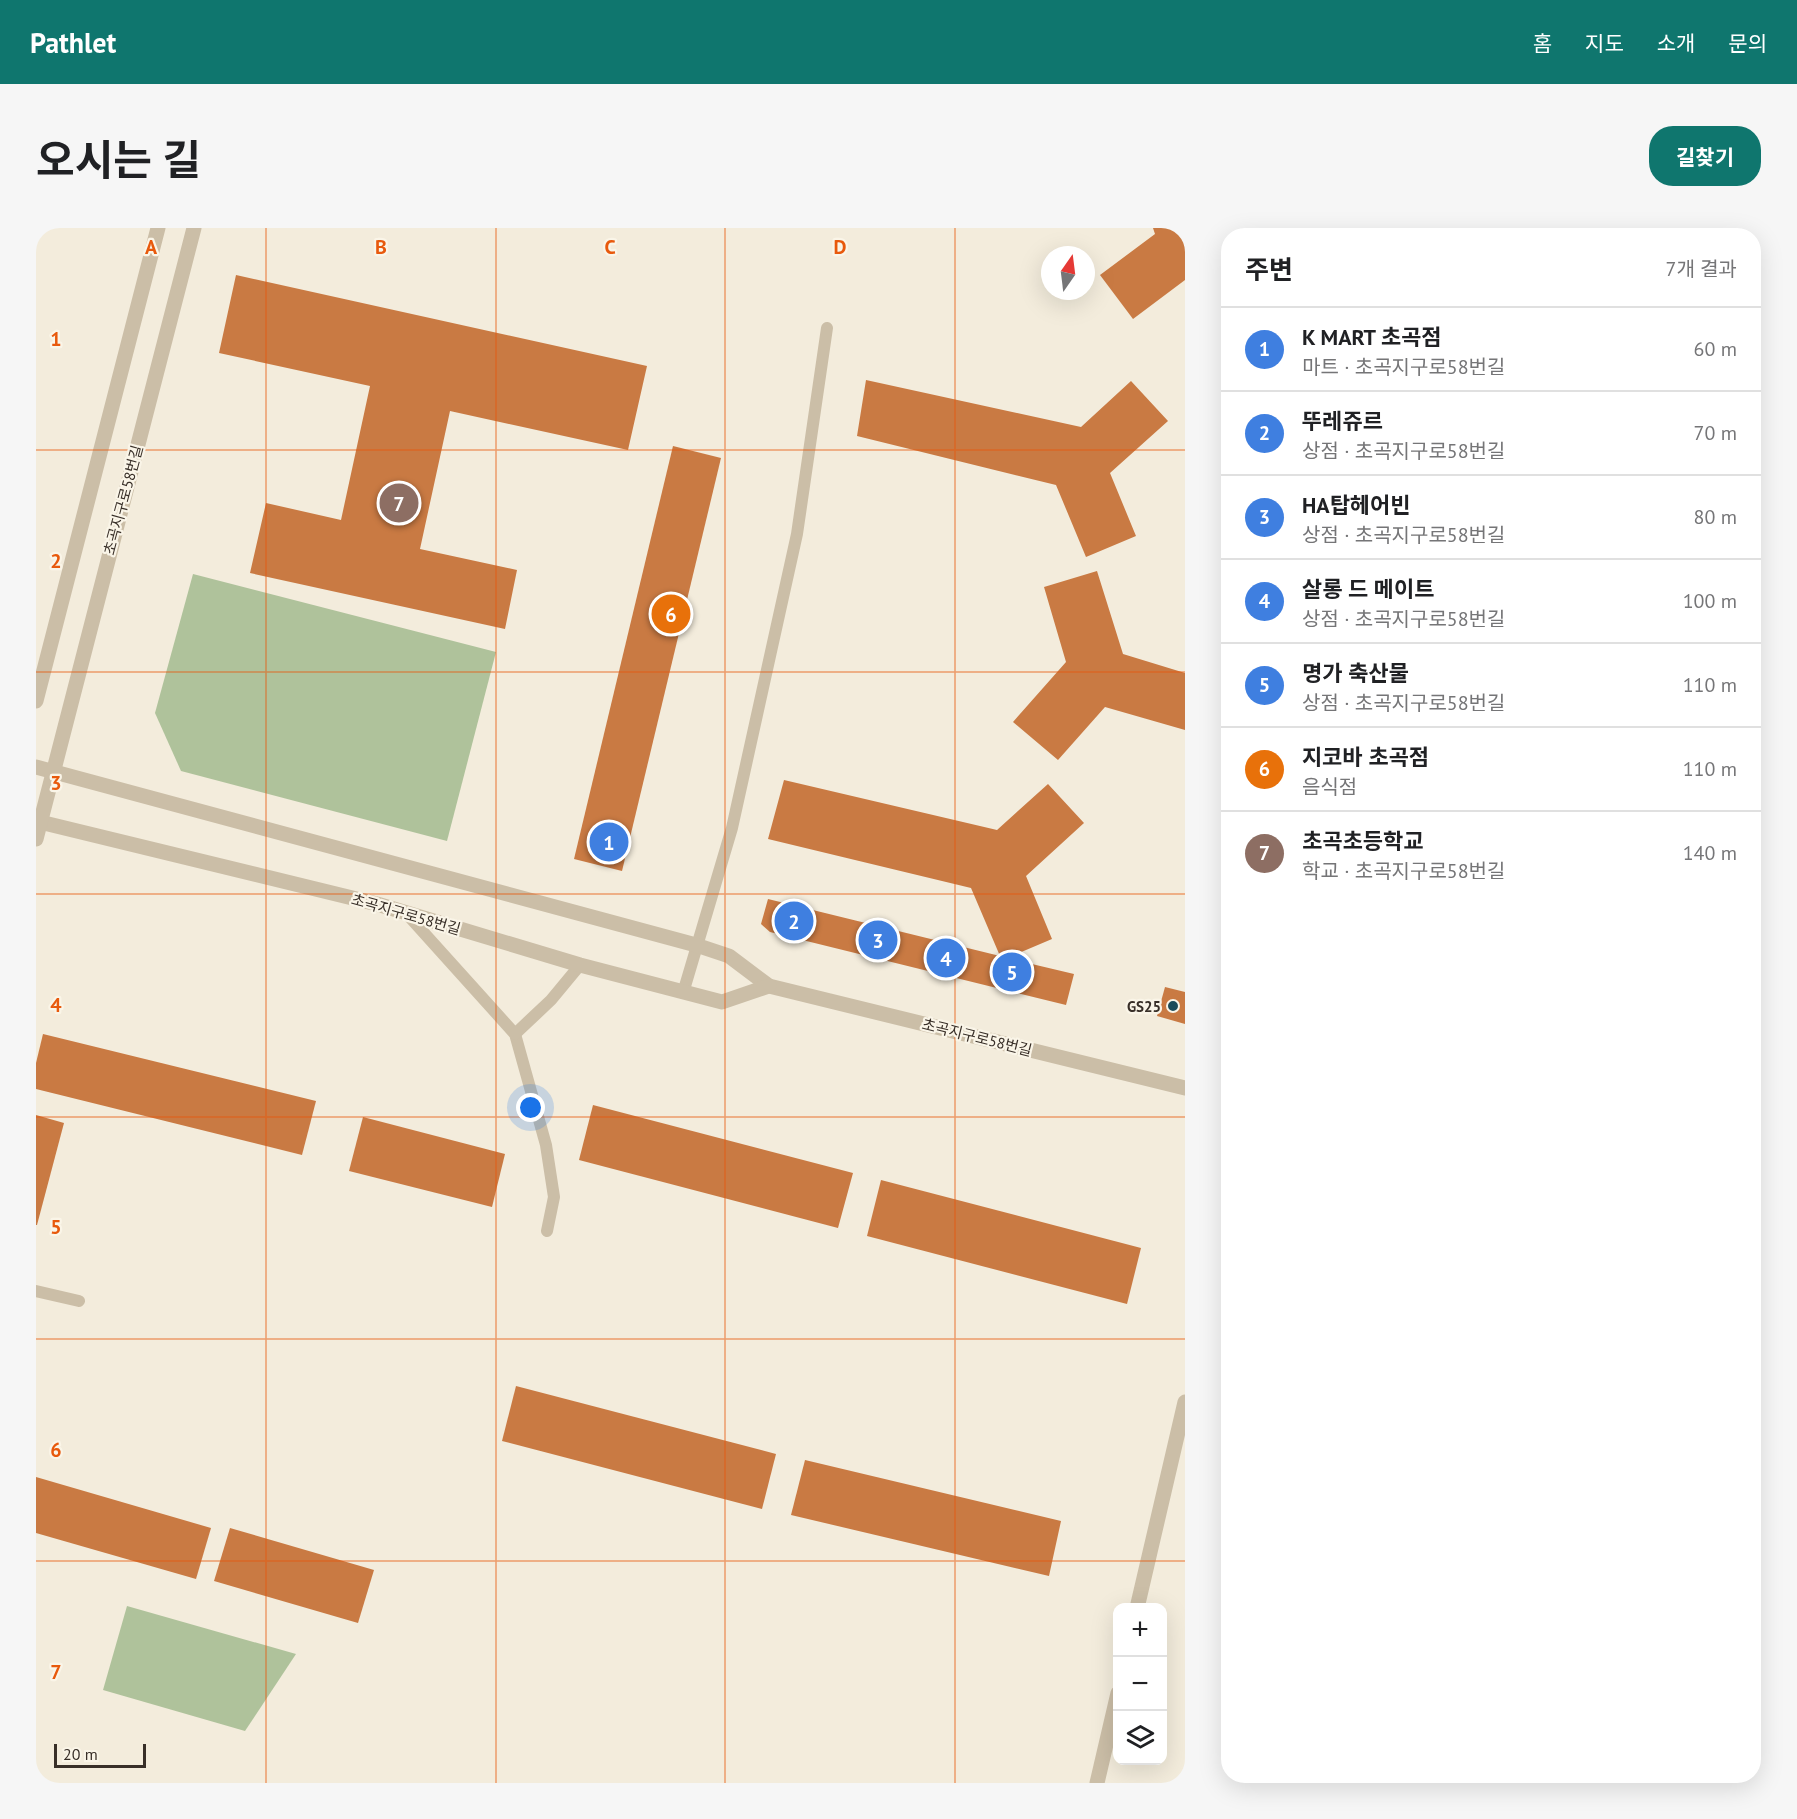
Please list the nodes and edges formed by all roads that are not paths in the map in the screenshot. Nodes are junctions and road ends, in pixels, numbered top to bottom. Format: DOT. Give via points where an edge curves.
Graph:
graph roads {
  1 [pos="158,228"];
  2 [pos="194,228"];
  3 [pos="826,328"];
  4 [pos="36,701"];
  5 [pos="36,767"];
  6 [pos="53,772"];
  7 [pos="38,821"];
  8 [pos="36,839"];
  9 [pos="406,913"];
  10 [pos="696,945"];
  11 [pos="580,965"];
  12 [pos="769,986"];
  13 [pos="683,993"];
  14 [pos="515,1034"];
  15 [pos="1185,1088"];
  16 [pos="547,1232"];
  17 [pos="36,1291"];
  18 [pos="79,1301"];
  19 [pos="1185,1402"];
  20 [pos="1138,1603"];
  21 [pos="1114,1711"];
  22 [pos="1096,1783"];
  1 -- 4 [label="street"];
  2 -- 6 [label="street, 초곡지구로58번길"];
  3 -- 10 [label="lane" via="797,534 732,828"];
  5 -- 6 [label="street"];
  6 -- 7 [label="street, 초곡지구로58번길"];
  6 -- 10 [label="street, 초곡지구로58번길"];
  7 -- 8 [label="street, 초곡지구로58번길"];
  7 -- 9 [label="street, 초곡지구로58번길"];
  9 -- 11 [label="street, 초곡지구로58번길"];
  9 -- 14 [label="lane"];
  10 -- 12 [label="street, 초곡지구로58번길" via="729,956"];
  10 -- 13 [label="lane"];
  11 -- 13 [label="street, 초곡지구로58번길"];
  11 -- 14 [label="lane"];
  12 -- 13 [label="street, 초곡지구로58번길" via="722,1002"];
  12 -- 15 [label="street, 초곡지구로58번길"];
  14 -- 16 [label="lane" via="546,1145 554,1197"];
  17 -- 18 [label="lane"];
  19 -- 20 [label="street"];
  21 -- 22 [label="street"];
}
